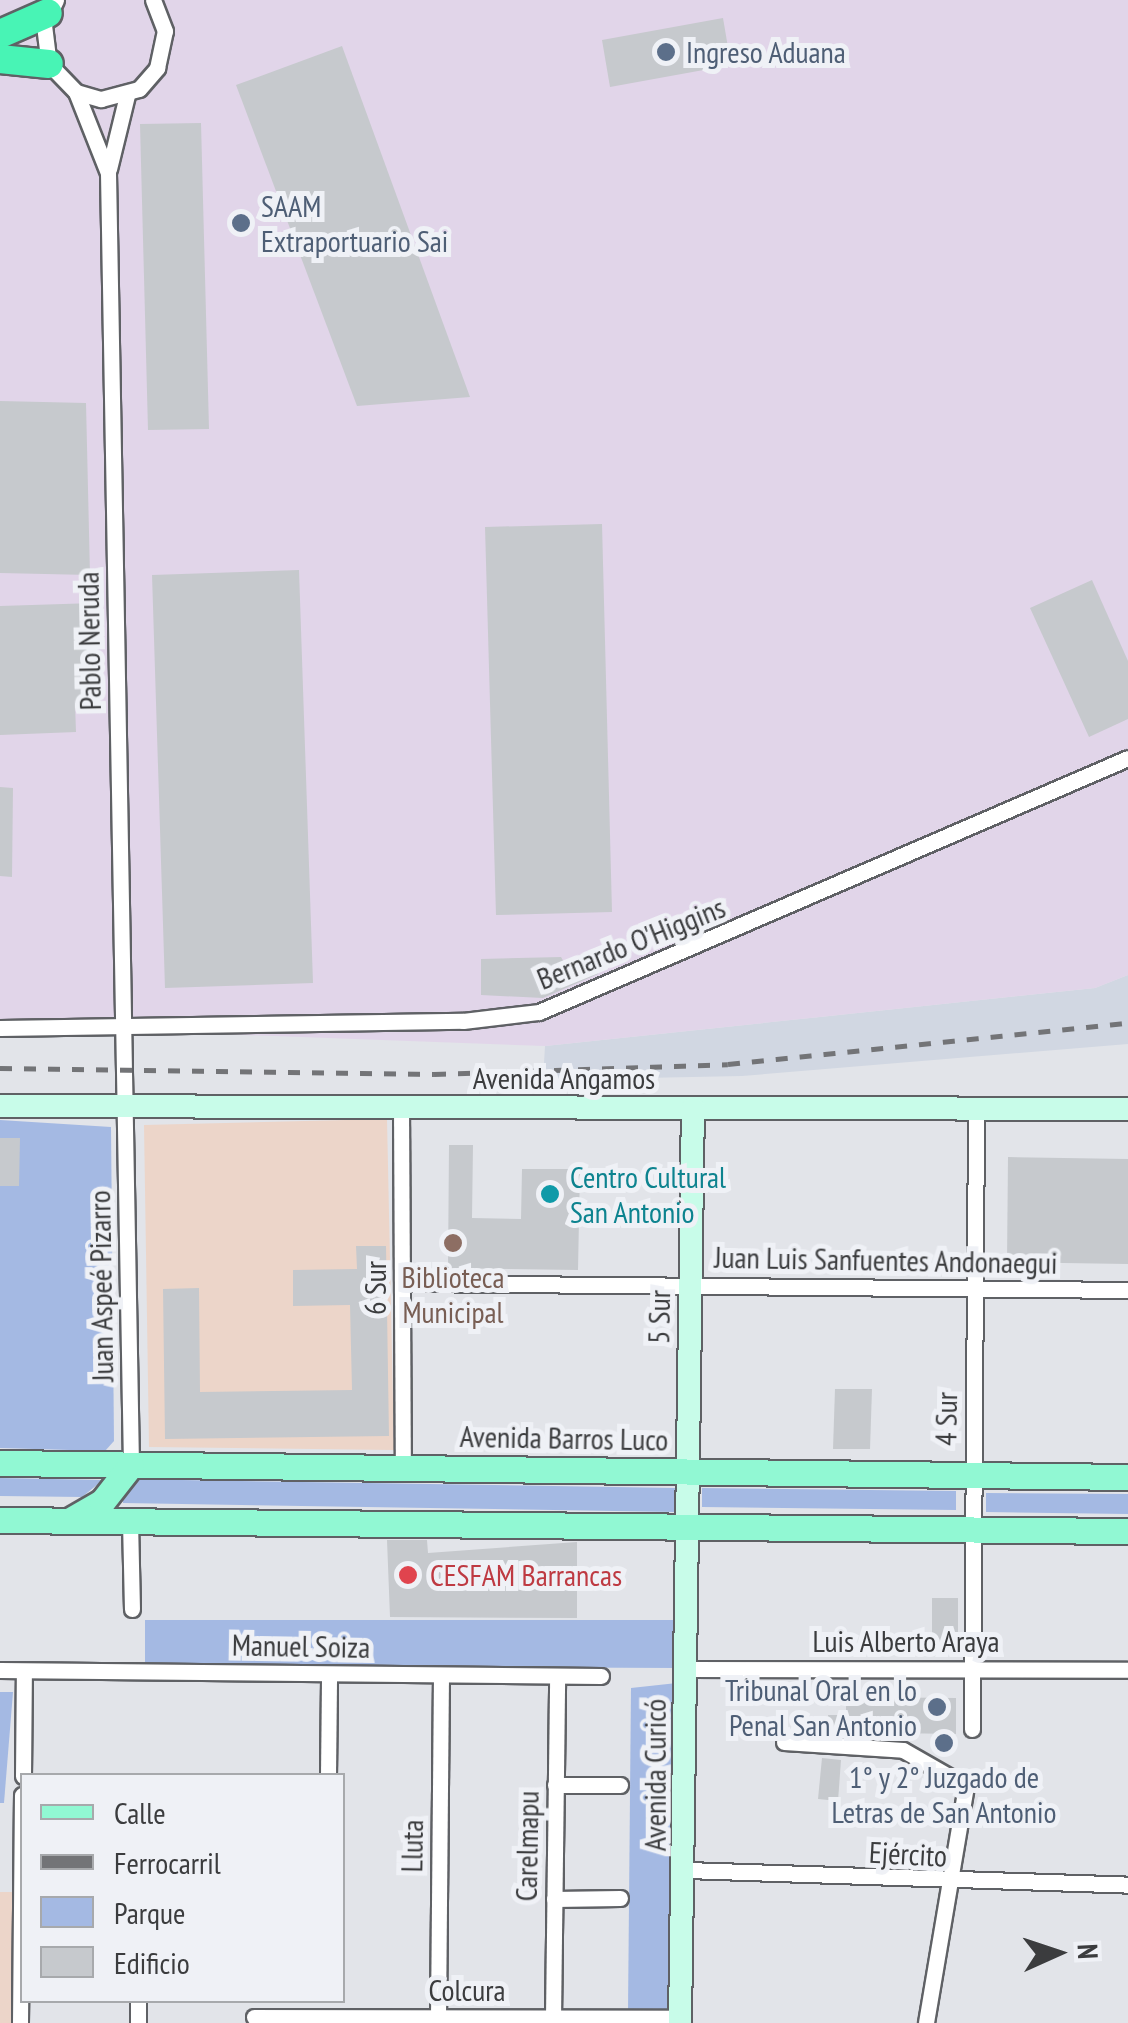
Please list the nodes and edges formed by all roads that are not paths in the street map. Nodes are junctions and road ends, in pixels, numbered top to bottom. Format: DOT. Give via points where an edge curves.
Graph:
graph roads {
  1 [pos="153,0"];
  2 [pos="52,6"];
  3 [pos="0,34"];
  4 [pos="0,59"];
  5 [pos="49,64"];
  6 [pos="76,92"];
  7 [pos="127,95"];
  8 [pos="108,173"];
  9 [pos="1128,758"];
  10 [pos="124,1026"];
  11 [pos="0,1028"];
  12 [pos="0,1106"];
  13 [pos="125,1107"];
  14 [pos="401,1107"];
  15 [pos="693,1108"];
  16 [pos="976,1108"];
  17 [pos="1128,1109"];
  18 [pos="403,1283"];
  19 [pos="690,1285"];
  20 [pos="974,1287"];
  21 [pos="1128,1290"];
  22 [pos="0,1463"];
  23 [pos="131,1465"];
  24 [pos="403,1468"];
  25 [pos="686,1472"];
  26 [pos="973,1476"];
  27 [pos="1128,1478"];
  28 [pos="0,1520"];
  29 [pos="67,1520"];
  30 [pos="130,1521"];
  31 [pos="686,1527"];
  32 [pos="972,1530"];
  33 [pos="1128,1531"];
  34 [pos="132,1609"];
  35 [pos="971,1668"];
  36 [pos="684,1669"];
  37 [pos="0,1670"];
  38 [pos="24,1670"];
  39 [pos="1128,1670"];
  40 [pos="329,1674"];
  41 [pos="441,1675"];
  42 [pos="557,1676"];
  43 [pos="601,1676"];
  44 [pos="972,1729"];
  45 [pos="784,1742"];
  46 [pos="23,1773"];
  47 [pos="328,1773"];
  48 [pos="620,1785"];
  49 [pos="555,1786"];
  50 [pos="686,1870"];
  51 [pos="954,1884"];
  52 [pos="1128,1885"];
  53 [pos="620,1898"];
  54 [pos="554,1899"];
  55 [pos="325,2009"];
  56 [pos="254,2014"];
  57 [pos="438,2018"];
  58 [pos="552,2018"];
  59 [pos="619,2020"];
  60 [pos="680,2020"];
  61 [pos="926,2023"];
  1 -- 7 [label="street" via="166,31 163,56 149,80"];
  2 -- 3 [label="highway"];
  2 -- 5 [label="street"];
  4 -- 5 [label="highway"];
  5 -- 6 [label="street"];
  6 -- 7 [label="street"];
  6 -- 8 [label="street, Pablo Neruda"];
  7 -- 8 [label="street, Pablo Neruda"];
  8 -- 10 [label="street, Pablo Neruda"];
  9 -- 10 [label="street, Bernardo O'Higgins" via="539,1012 488,1020"];
  10 -- 11 [label="street, Bernardo O'Higgins"];
  10 -- 13 [label="street, Pablo Neruda"];
  12 -- 13 [label="street, Avenida Angamos"];
  13 -- 14 [label="street, Avenida Angamos"];
  13 -- 23 [label="street, Juan Aspeé Pizarro"];
  14 -- 15 [label="street, Avenida Angamos"];
  14 -- 18 [label="street, 6 Sur"];
  15 -- 16 [label="street, Avenida Angamos"];
  15 -- 19 [label="street, 5 Sur"];
  16 -- 17 [label="street, Avenida Angamos"];
  16 -- 20 [label="street, 4 Sur"];
  18 -- 19 [label="street, Juan Luis Sanfuentes Andonaegui"];
  18 -- 24 [label="street, 6 Sur"];
  19 -- 20 [label="street, Juan Luis Sanfuentes Andonaegui"];
  19 -- 25 [label="street, 5 Sur"];
  20 -- 21 [label="street, Juan Luis Sanfuentes Andonaegui"];
  20 -- 26 [label="street, 4 Sur"];
  22 -- 23 [label="main road, Avenida Barros Luco"];
  23 -- 24 [label="main road, Avenida Barros Luco"];
  23 -- 29 [label="main road" via="102,1502"];
  24 -- 25 [label="main road, Avenida Barros Luco"];
  25 -- 26 [label="main road, Avenida Barros Luco"];
  25 -- 31 [label="street, 5 Sur"];
  26 -- 27 [label="main road, Avenida Barros Luco"];
  26 -- 32 [label="street, 4 Sur"];
  28 -- 29 [label="main road"];
  29 -- 30 [label="main road"];
  30 -- 31 [label="main road"];
  30 -- 34 [label="street"];
  31 -- 32 [label="main road"];
  31 -- 36 [label="street, Avenida Curicó"];
  32 -- 33 [label="main road"];
  32 -- 35 [label="street, 4 Sur"];
  35 -- 36 [label="street, Luis Alberto Araya"];
  35 -- 39 [label="street, Luis Alberto Araya"];
  35 -- 44 [label="street, 4 Sur"];
  36 -- 50 [label="street, Avenida Curicó"];
  37 -- 38 [label="street, Manuel Soiza"];
  38 -- 40 [label="street, Manuel Soiza"];
  38 -- 46 [label="street"];
  40 -- 41 [label="street, Manuel Soiza"];
  40 -- 47 [label="street"];
  41 -- 42 [label="street, Manuel Soiza"];
  41 -- 57 [label="street, Lluta"];
  42 -- 43 [label="street, Manuel Soiza"];
  42 -- 49 [label="street, Carelmapu"];
  45 -- 51 [label="street" via="903,1750 951,1770 966,1786"];
  48 -- 49 [label="street"];
  49 -- 54 [label="street, Carelmapu"];
  50 -- 51 [label="street, Ejército"];
  50 -- 60 [label="street, Avenida Curicó"];
  51 -- 52 [label="street, Ejército"];
  51 -- 61 [label="street"];
  53 -- 54 [label="street"];
  54 -- 58 [label="street, Carelmapu"];
  55 -- 56 [label="street, Colcura"];
  55 -- 57 [label="street, Colcura"];
  57 -- 58 [label="street, Colcura"];
  58 -- 59 [label="street, Colcura"];
  59 -- 60 [label="street, Colcura"];
}
